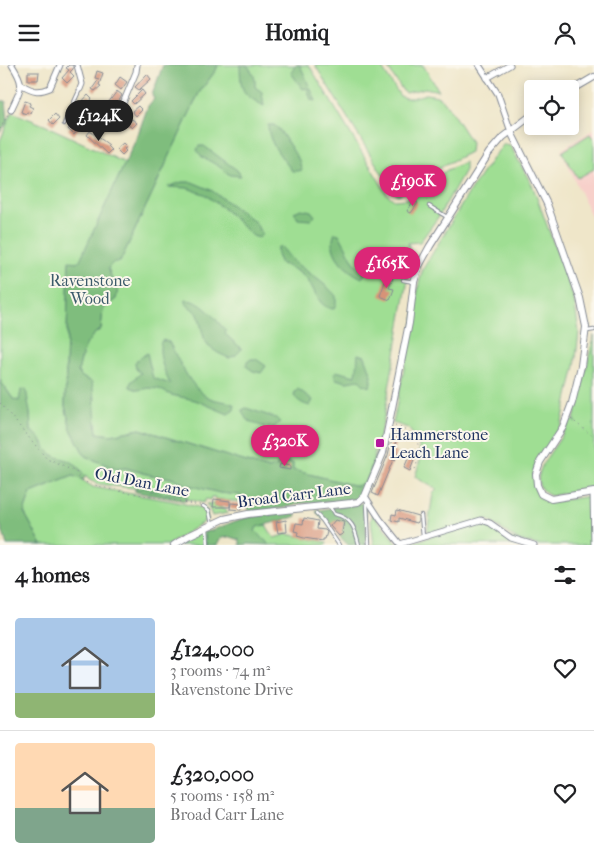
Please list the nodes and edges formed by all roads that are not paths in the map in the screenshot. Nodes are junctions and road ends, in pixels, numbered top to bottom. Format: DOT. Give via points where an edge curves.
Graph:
graph roads {
  1 [pos="12,65"];
  2 [pos="60,65"];
  3 [pos="77,65"];
  4 [pos="137,65"];
  5 [pos="478,65"];
  6 [pos="510,65"];
  7 [pos="594,77"];
  8 [pos="487,78"];
  9 [pos="22,85"];
  10 [pos="579,86"];
  11 [pos="80,89"];
  12 [pos="11,110"];
  13 [pos="524,121"];
  14 [pos="64,124"];
  15 [pos="110,126"];
  16 [pos="510,131"];
  17 [pos="429,206"];
  18 [pos="448,218"];
  19 [pos="403,280"];
  20 [pos="414,282"];
  21 [pos="594,330"];
  22 [pos="586,331"];
  23 [pos="593,492"];
  24 [pos="366,499"];
  25 [pos="330,505"];
  26 [pos="203,506"];
  27 [pos="316,514"];
  28 [pos="421,515"];
  29 [pos="209,525"];
  30 [pos="424,537"];
  31 [pos="400,544"];
  32 [pos="174,545"];
  33 [pos="208,545"];
  34 [pos="339,545"];
  35 [pos="358,545"];
  36 [pos="369,545"];
  37 [pos="534,545"];
  38 [pos="594,545"];
  1 -- 9 [label="street"];
  2 -- 9 [label="street" via="50,88 33,91"];
  3 -- 11 [label="street" via="82,84"];
  4 -- 15 [label="street" via="119,113"];
  5 -- 8 [label="street"];
  6 -- 8 [label="street"];
  7 -- 10 [label="street"];
  8 -- 16 [label="street" via="498,94"];
  9 -- 12 [label="street"];
  11 -- 14 [label="lane"];
  13 -- 16 [label="street"];
  16 -- 18 [label="street" via="489,153"];
  16 -- 22 [label="street" via="547,204 580,298"];
  17 -- 18 [label="lane"];
  18 -- 20 [label="street" via="422,261"];
  19 -- 20 [label="lane"];
  20 -- 24 [label="street, Broad Carr Lane" via="390,424"];
  21 -- 22 [label="lane"];
  22 -- 23 [label="street" via="568,416 560,434 540,462 536,478 540,491 548,499"];
  23 -- 38 [label="street"];
  24 -- 25 [label="street, Broad Carr Lane"];
  24 -- 31 [label="street"];
  24 -- 36 [label="lane"];
  25 -- 29 [label="street, Broad Carr Lane" via="248,514"];
  25 -- 35 [label="lane" via="334,514 350,522"];
  26 -- 29 [label="lane, Old Dan Lane" via="208,508"];
  27 -- 34 [label="lane"];
  28 -- 30 [label="lane"];
  29 -- 32 [label="street, Broad Carr Lane"];
  29 -- 33 [label="lane"];
  30 -- 31 [label="street"];
  30 -- 37 [label="street" via="481,520 511,538"];
}
